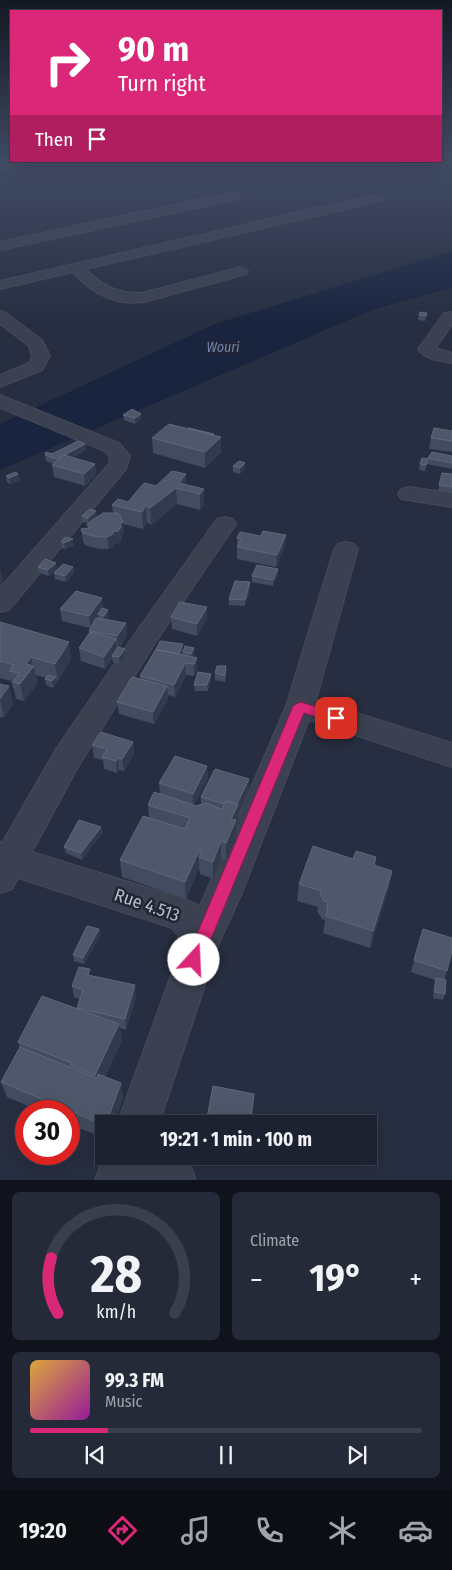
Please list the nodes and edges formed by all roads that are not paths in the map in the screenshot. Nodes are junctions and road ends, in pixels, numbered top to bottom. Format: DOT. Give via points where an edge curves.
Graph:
graph roads {
  1 [pos="149,214"];
  2 [pos="307,214"];
  3 [pos="0,246"];
  4 [pos="76,267"];
  5 [pos="241,271"];
  6 [pos="0,285"];
  7 [pos="0,316"];
  8 [pos="450,316"];
  9 [pos="452,358"];
  10 [pos="0,382"];
  11 [pos="1,401"];
  12 [pos="409,494"];
  13 [pos="452,500"];
  14 [pos="225,524"];
  15 [pos="346,549"];
  16 [pos="0,604"];
  17 [pos="300,706"];
  18 [pos="452,755"];
  19 [pos="4,865"];
  20 [pos="201,942"];
  21 [pos="141,1115"];
  22 [pos="123,1165"];
  23 [pos="144,1165"];
  24 [pos="117,1180"];
  25 [pos="174,1180"];
  1 -- 3 [label="street"];
  2 -- 4 [label="street"];
  4 -- 5 [label="street" via="100,291 127,300"];
  4 -- 6 [label="street"];
  7 -- 10 [label="street" via="36,344 41,356 36,366"];
  8 -- 9 [label="street" via="426,349"];
  11 -- 16 [label="street" via="112,447 120,456 120,465"];
  12 -- 13 [label="street"];
  14 -- 19 [label="street" via="67,758"];
  15 -- 17 [label="street"];
  17 -- 18 [label="street"];
  17 -- 20 [label="street"];
  19 -- 20 [label="street, Rue 4.513" via="184,915 195,926"];
  20 -- 21 [label="street"];
  22 -- 24 [label="street"];
  23 -- 25 [label="street"];
}
